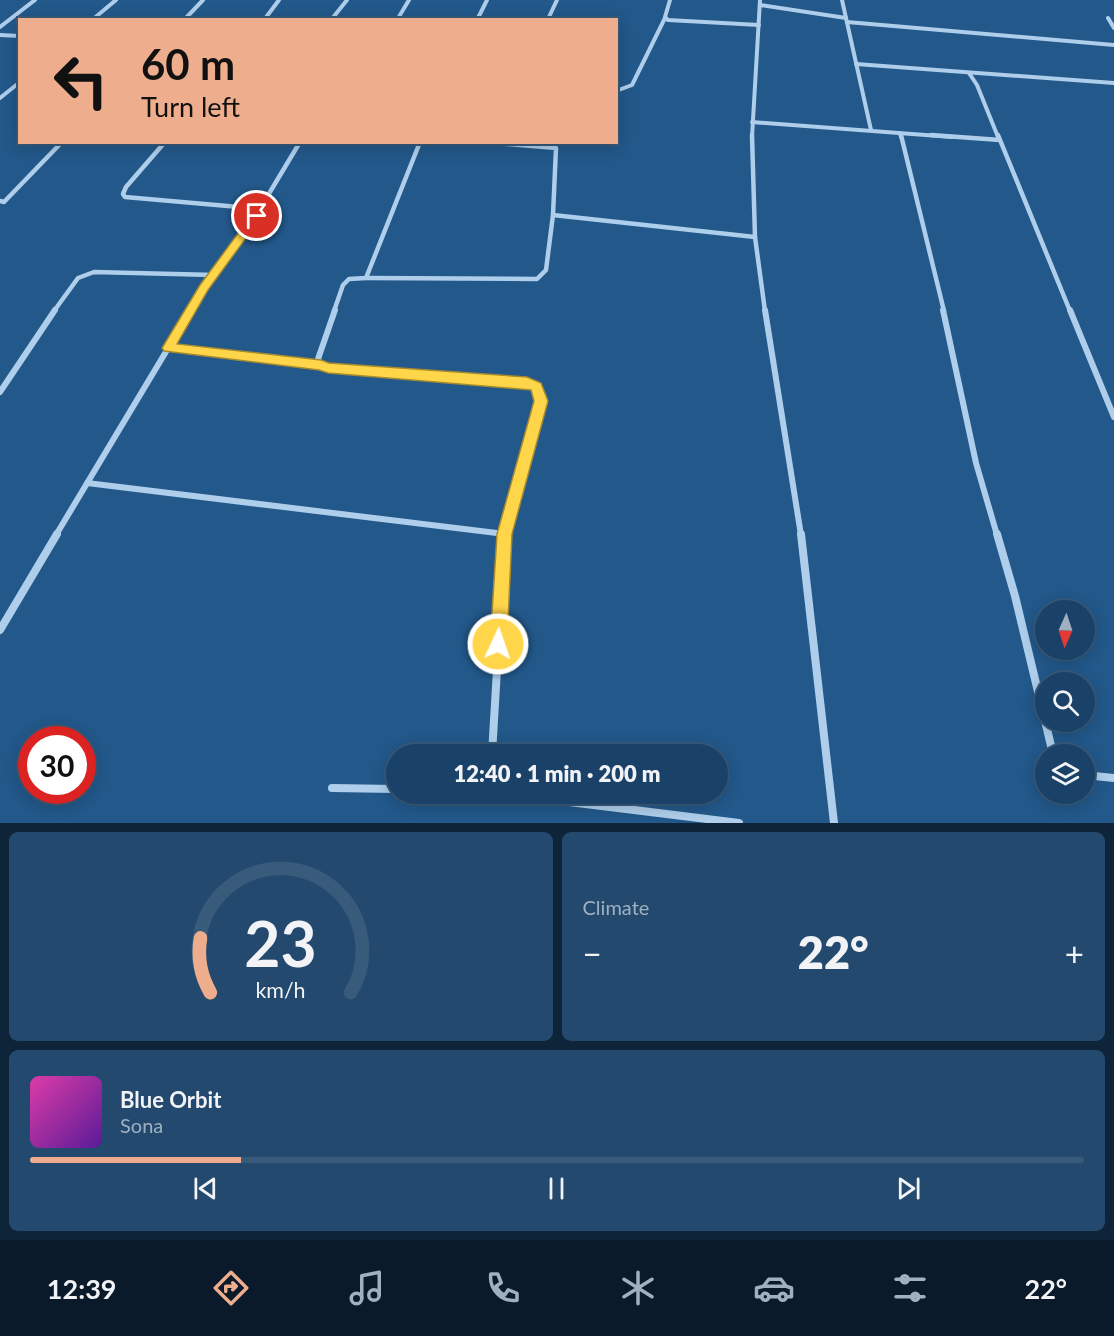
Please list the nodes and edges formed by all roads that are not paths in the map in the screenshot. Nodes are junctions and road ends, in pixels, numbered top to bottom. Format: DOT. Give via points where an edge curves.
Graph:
graph roads {
  1 [pos="35,0"];
  2 [pos="116,0"];
  3 [pos="203,0"];
  4 [pos="279,0"];
  5 [pos="347,0"];
  6 [pos="409,0"];
  7 [pos="488,0"];
  8 [pos="557,0"];
  9 [pos="670,0"];
  10 [pos="842,0"];
  11 [pos="760,2"];
  12 [pos="549,17"];
  13 [pos="94,18"];
  14 [pos="186,18"];
  15 [pos="266,18"];
  16 [pos="333,18"];
  17 [pos="398,18"];
  18 [pos="478,18"];
  19 [pos="665,18"];
  20 [pos="1108,18"];
  21 [pos="846,20"];
  22 [pos="759,25"];
  23 [pos="0,27"];
  24 [pos="1114,28"];
  25 [pos="0,35"];
  26 [pos="18,36"];
  27 [pos="1114,45"];
  28 [pos="856,64"];
  29 [pos="969,73"];
  30 [pos="1114,83"];
  31 [pos="18,84"];
  32 [pos="618,90"];
  33 [pos="0,98"];
  34 [pos="752,122"];
  35 [pos="871,130"];
  36 [pos="900,133"];
  37 [pos="1000,140"];
  38 [pos="60,144"];
  39 [pos="163,144"];
  40 [pos="299,144"];
  41 [pos="419,144"];
  42 [pos="507,144"];
  43 [pos="0,201"];
  44 [pos="261,209"];
  45 [pos="552,215"];
  46 [pos="755,237"];
  47 [pos="214,275"];
  48 [pos="366,278"];
  49 [pos="168,348"];
  50 [pos="321,365"];
  51 [pos="0,392"];
  52 [pos="1114,417"];
  53 [pos="87,483"];
  54 [pos="505,534"];
  55 [pos="0,630"];
  56 [pos="493,744"];
  57 [pos="1051,744"];
  58 [pos="1095,775"];
  59 [pos="1114,778"];
  60 [pos="332,788"];
  61 [pos="386,789"];
  62 [pos="586,804"];
  63 [pos="739,823"];
  64 [pos="834,823"];
  1 -- 23 [label="street"];
  2 -- 13 [label="street"];
  3 -- 14 [label="street"];
  4 -- 15 [label="street"];
  5 -- 16 [label="street"];
  6 -- 17 [label="street"];
  7 -- 18 [label="street"];
  8 -- 12 [label="street"];
  9 -- 19 [label="street"];
  10 -- 21 [label="street"];
  11 -- 21 [label="street"];
  11 -- 22 [label="street"];
  19 -- 22 [label="street"];
  19 -- 32 [label="street" via="632,85"];
  20 -- 24 [label="street"];
  21 -- 27 [label="street"];
  21 -- 28 [label="street"];
  22 -- 34 [label="street"];
  25 -- 26 [label="street"];
  28 -- 29 [label="street"];
  28 -- 35 [label="street"];
  29 -- 30 [label="street"];
  29 -- 37 [label="street"];
  31 -- 33 [label="street"];
  34 -- 35 [label="street"];
  34 -- 46 [label="street"];
  35 -- 36 [label="street"];
  36 -- 37 [label="street"];
  36 -- 57 [label="street" via="936,275 976,463"];
  37 -- 52 [label="street"];
  38 -- 43 [label="street" via="4,202"];
  39 -- 44 [label="street" via="126,187 125,197"];
  40 -- 44 [label="street"];
  41 -- 48 [label="street"];
  42 -- 45 [label="street" via="556,148"];
  44 -- 47 [label="street"];
  45 -- 46 [label="street"];
  45 -- 48 [label="street" via="546,270 537,279"];
  46 -- 64 [label="street" via="805,557"];
  47 -- 49 [label="street"];
  47 -- 51 [label="street" via="85,274 72,284"];
  48 -- 50 [label="street" via="349,279 343,285 318,359"];
  49 -- 50 [label="street"];
  49 -- 53 [label="street"];
  50 -- 54 [label="street" via="527,382 537,387 541,401"];
  53 -- 54 [label="street"];
  53 -- 55 [label="street"];
  54 -- 56 [label="street"];
  58 -- 59 [label="street"];
  60 -- 61 [label="street"];
  62 -- 63 [label="street"];
}
